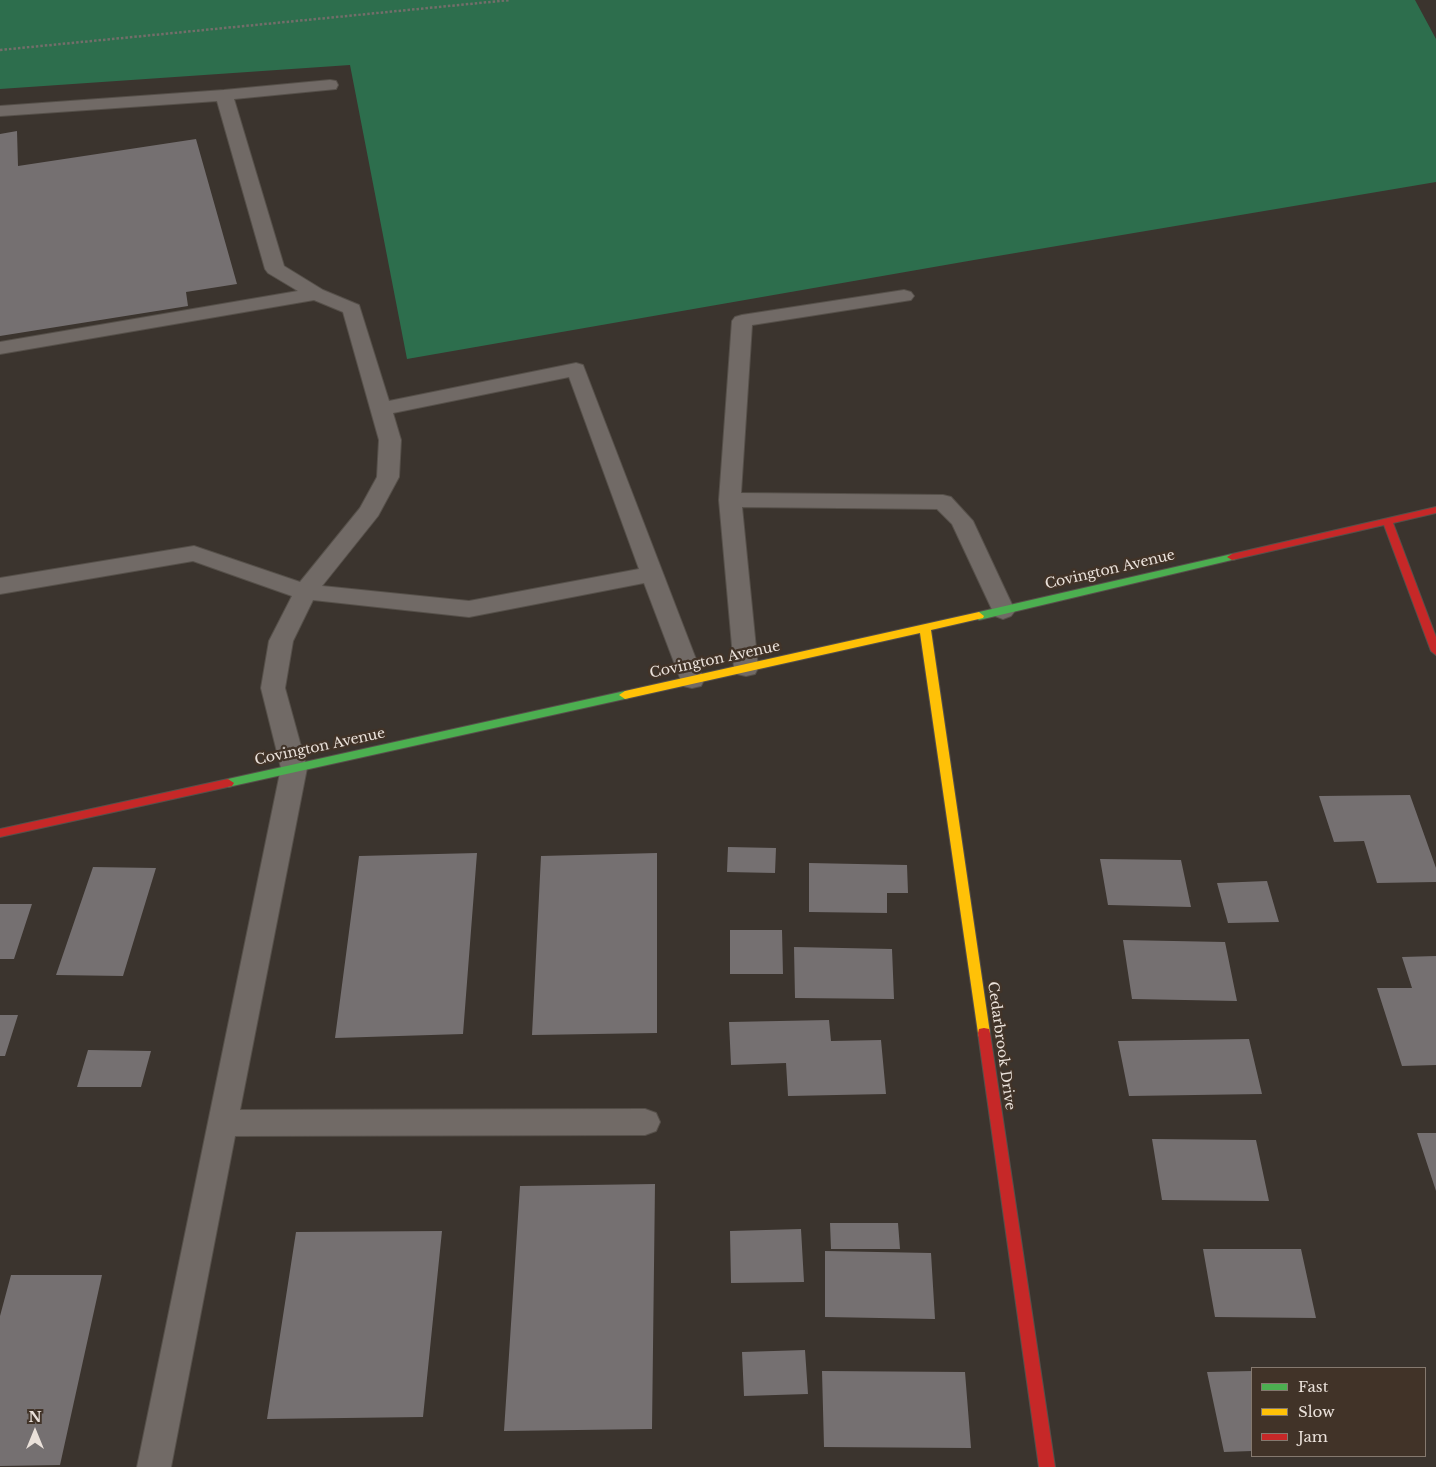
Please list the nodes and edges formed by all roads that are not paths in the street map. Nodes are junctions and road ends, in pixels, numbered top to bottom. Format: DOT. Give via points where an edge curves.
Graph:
graph roads {
  1 [pos="330,85"];
  2 [pos="224,94"];
  3 [pos="0,110"];
  4 [pos="316,294"];
  5 [pos="904,296"];
  6 [pos="0,348"];
  7 [pos="381,409"];
  8 [pos="730,500"];
  9 [pos="1436,510"];
  10 [pos="1387,521"];
  11 [pos="653,574"];
  12 [pos="0,586"];
  13 [pos="306,592"];
  14 [pos="1003,610"];
  15 [pos="925,629"];
  16 [pos="1436,651"];
  17 [pos="746,668"];
  18 [pos="692,680"];
  19 [pos="294,768"];
  20 [pos="0,832"];
  21 [pos="645,1122"];
  22 [pos="223,1123"];
  23 [pos="154,1467"];
  24 [pos="1047,1467"];
  1 -- 2 [label="lane"];
  2 -- 3 [label="lane"];
  2 -- 4 [label="lane" via="275,269"];
  4 -- 6 [label="lane"];
  4 -- 7 [label="lane" via="352,309"];
  5 -- 8 [label="lane" via="742,321"];
  7 -- 11 [label="lane" via="576,369"];
  7 -- 13 [label="lane" via="390,440 388,477 370,511"];
  8 -- 14 [label="lane" via="943,502 962,521"];
  8 -- 17 [label="lane"];
  9 -- 10 [label="main road, Covington Avenue"];
  10 -- 14 [label="main road, Covington Avenue"];
  10 -- 16 [label="main road"];
  11 -- 13 [label="lane" via="469,609"];
  11 -- 18 [label="lane"];
  12 -- 13 [label="lane" via="194,553"];
  13 -- 19 [label="lane" via="281,641 273,688"];
  14 -- 15 [label="main road, Covington Avenue"];
  15 -- 17 [label="main road, Covington Avenue"];
  15 -- 24 [label="main road, Cedarbrook Drive"];
  17 -- 18 [label="main road, Covington Avenue"];
  18 -- 19 [label="main road, Covington Avenue"];
  19 -- 20 [label="main road, Covington Avenue"];
  19 -- 22 [label="lane"];
  21 -- 22 [label="lane"];
  22 -- 23 [label="lane"];
}
